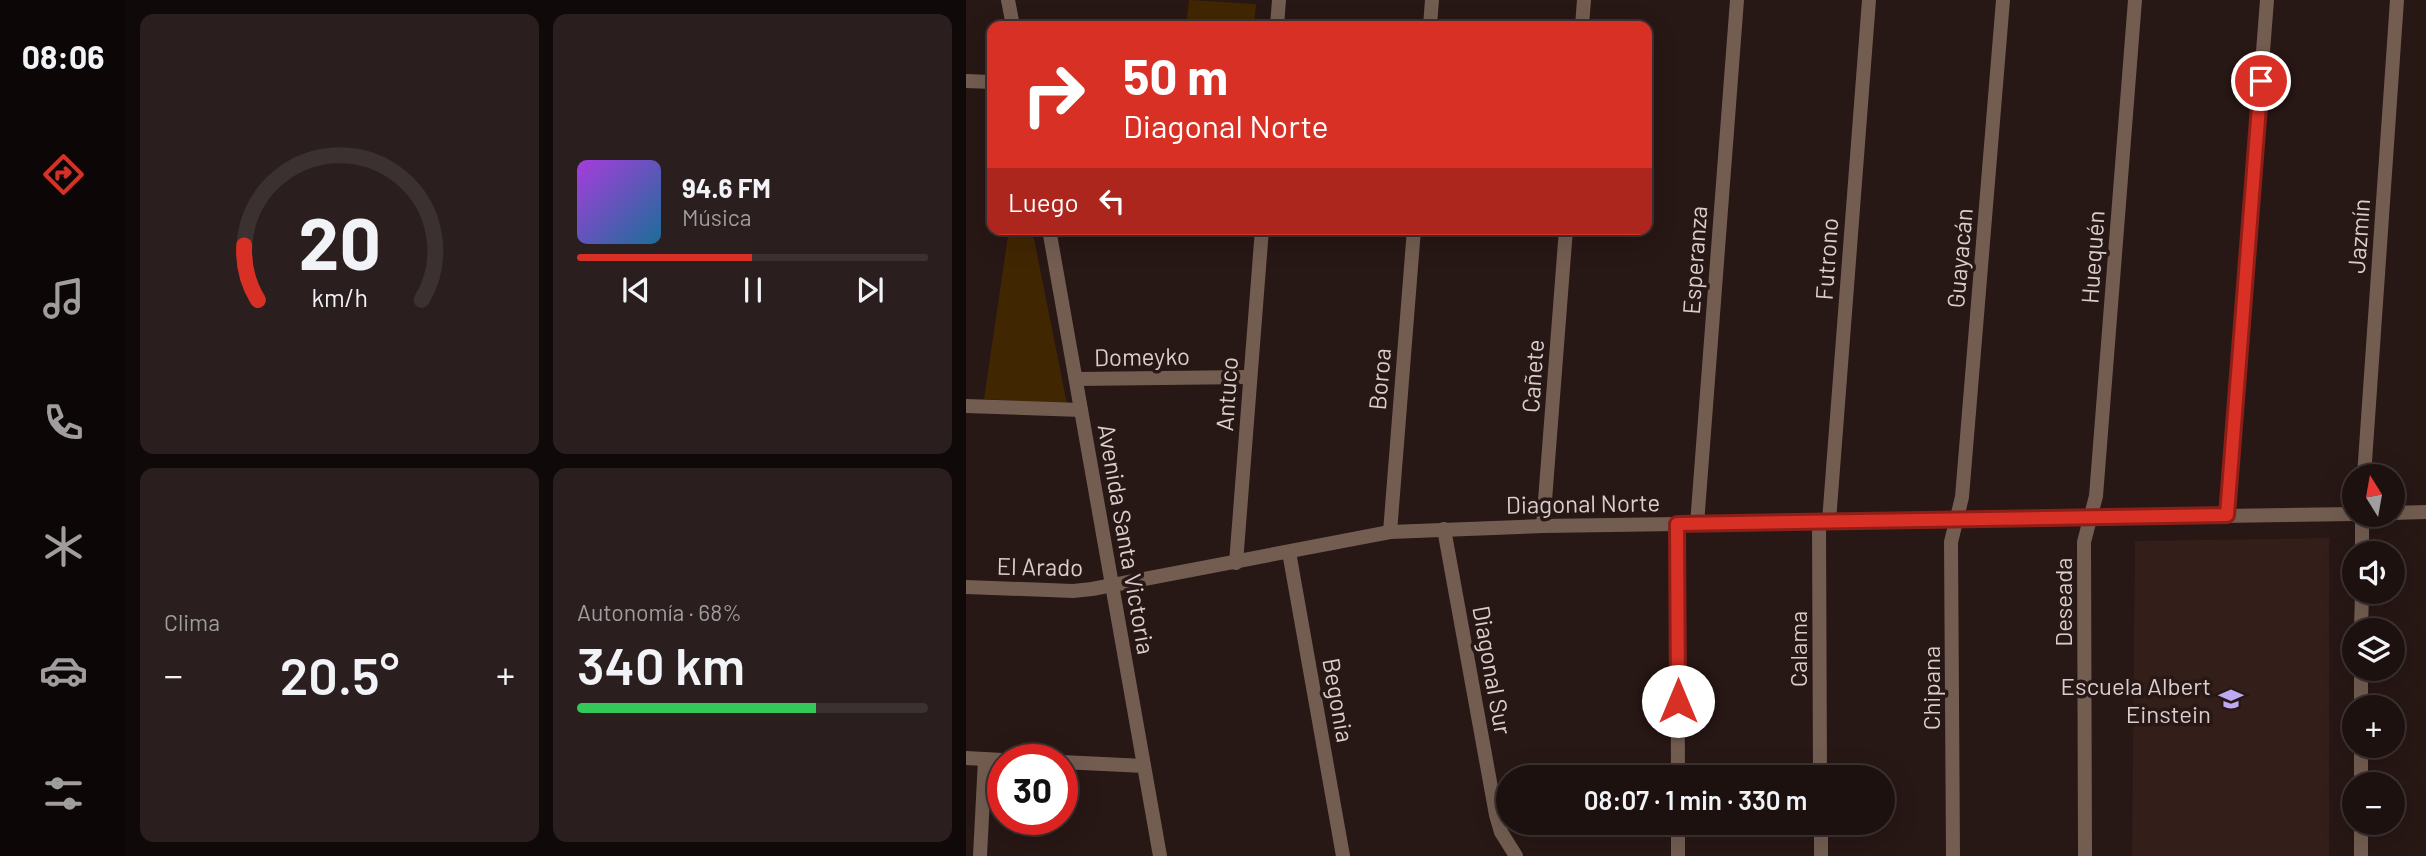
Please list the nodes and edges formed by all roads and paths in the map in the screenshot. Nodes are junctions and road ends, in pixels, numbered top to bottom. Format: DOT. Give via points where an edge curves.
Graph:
graph roads {
  1 [pos="1008,0"];
  2 [pos="1279,0"];
  3 [pos="1432,0"];
  4 [pos="1584,0"];
  5 [pos="1737,0"];
  6 [pos="1869,0"];
  7 [pos="2003,0"];
  8 [pos="2135,0"];
  9 [pos="2267,0"];
  10 [pos="2397,0"];
  11 [pos="1012,21"];
  12 [pos="1277,21"];
  13 [pos="1430,21"];
  14 [pos="1582,21"];
  15 [pos="966,81"];
  16 [pos="987,82"];
  17 [pos="1050,235"];
  18 [pos="1262,235"];
  19 [pos="1414,235"];
  20 [pos="1566,235"];
  21 [pos="1250,377"];
  22 [pos="1076,379"];
  23 [pos="966,406"];
  24 [pos="1081,410"];
  25 [pos="2365,464"];
  26 [pos="2426,512"];
  27 [pos="2405,513"];
  28 [pos="2342,514"];
  29 [pos="2227,515"];
  30 [pos="2091,517"];
  31 [pos="1956,520"];
  32 [pos="1824,521"];
  33 [pos="1677,524"];
  34 [pos="1698,524"];
  35 [pos="1543,526"];
  36 [pos="1444,529"];
  37 [pos="1390,533"];
  38 [pos="1289,552"];
  39 [pos="1236,563"];
  40 [pos="1112,584"];
  41 [pos="966,587"];
  42 [pos="966,758"];
  43 [pos="985,759"];
  44 [pos="1078,763"];
  45 [pos="1144,765"];
  46 [pos="1678,765"];
  47 [pos="1820,765"];
  48 [pos="1678,835"];
  49 [pos="1821,835"];
  50 [pos="2361,835"];
  51 [pos="980,856"];
  52 [pos="1160,856"];
  53 [pos="1343,856"];
  54 [pos="1516,856"];
  55 [pos="1678,856"];
  56 [pos="1821,856"];
  57 [pos="1954,856"];
  58 [pos="2085,856"];
  59 [pos="2361,856"];
  1 -- 11 [label="street"];
  2 -- 12 [label="street"];
  3 -- 13 [label="street"];
  4 -- 14 [label="street"];
  5 -- 34 [label="street, Esperanza"];
  6 -- 32 [label="street, Futrono"];
  7 -- 31 [label="street, Guayacán" via="1962,497"];
  8 -- 30 [label="street, Huequén"];
  9 -- 29 [label="street"];
  10 -- 25 [label="street, Jazmín"];
  15 -- 16 [label="street"];
  17 -- 22 [label="street, Avenida Santa Victoria"];
  18 -- 21 [label="street, Antuco"];
  19 -- 37 [label="street, Boroa"];
  20 -- 35 [label="street, Cañete"];
  21 -- 22 [label="street, Domeyko"];
  21 -- 39 [label="street, Antuco"];
  22 -- 24 [label="street, Avenida Santa Victoria"];
  23 -- 24 [label="street"];
  24 -- 40 [label="street, Avenida Santa Victoria"];
  26 -- 27 [label="street"];
  28 -- 29 [label="street, Diagonal Norte"];
  29 -- 30 [label="street, Diagonal Norte"];
  30 -- 31 [label="street, Diagonal Norte"];
  30 -- 58 [label="street, Deseada" via="2084,542"];
  31 -- 32 [label="street, Diagonal Norte"];
  31 -- 57 [label="street, Chipana" via="1951,542"];
  32 -- 34 [label="street, Diagonal Norte"];
  32 -- 47 [label="street, Calama"];
  33 -- 34 [label="street, Diagonal Norte"];
  33 -- 35 [label="street, Diagonal Norte"];
  33 -- 46 [label="street"];
  35 -- 36 [label="street, Diagonal Norte"];
  36 -- 37 [label="street, Diagonal Norte"];
  36 -- 54 [label="street, Diagonal Sur" via="1496,815"];
  37 -- 38 [label="street, Diagonal Norte"];
  38 -- 39 [label="street, Diagonal Norte"];
  38 -- 53 [label="street, Begonia"];
  39 -- 40 [label="street, Diagonal Norte"];
  40 -- 41 [label="street, El Arado" via="1073,591"];
  40 -- 45 [label="street, Avenida Santa Victoria"];
  42 -- 43 [label="street"];
  43 -- 51 [label="street"];
  44 -- 45 [label="street"];
  45 -- 52 [label="street, Avenida Santa Victoria"];
  48 -- 55 [label="street"];
  49 -- 56 [label="street"];
  50 -- 59 [label="street"];
}
